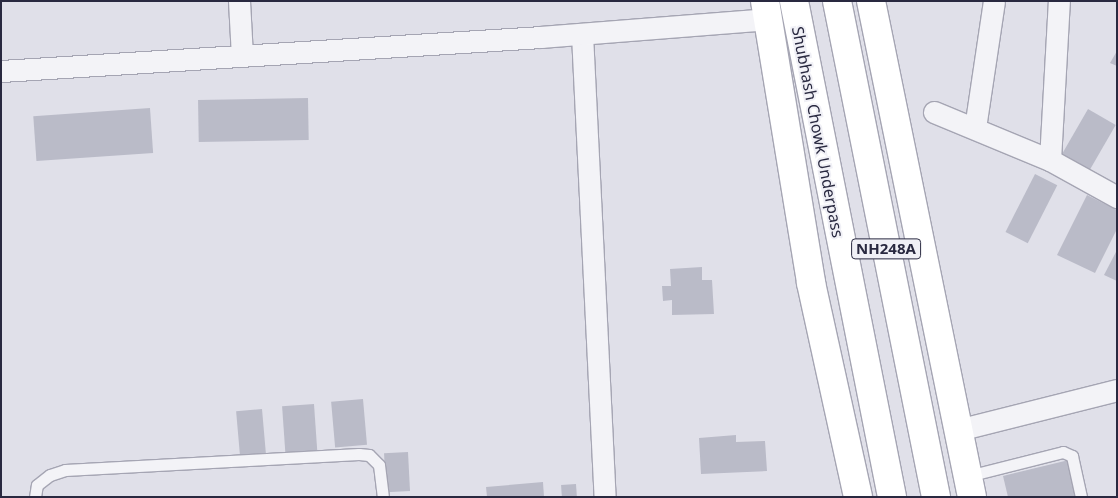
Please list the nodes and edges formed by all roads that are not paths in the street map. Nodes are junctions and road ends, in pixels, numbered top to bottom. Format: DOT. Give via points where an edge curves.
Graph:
graph roads {
  1 [pos="239,1"];
  2 [pos="794,1"];
  3 [pos="837,1"];
  4 [pos="872,1"];
  5 [pos="994,1"];
  6 [pos="1059,1"];
  7 [pos="767,10"];
  8 [pos="582,34"];
  9 [pos="242,56"];
  10 [pos="1,71"];
  11 [pos="934,112"];
  12 [pos="975,128"];
  13 [pos="1050,160"];
  14 [pos="1117,197"];
  15 [pos="1117,390"];
  16 [pos="958,430"];
  17 [pos="970,487"];
  18 [pos="35,497"];
  19 [pos="383,497"];
  20 [pos="605,497"];
  21 [pos="858,497"];
  22 [pos="892,497"];
  23 [pos="936,497"];
  24 [pos="1081,497"];
  1 -- 9 [label="street"];
  2 -- 22 [label="main road, Shubhash Chowk Underpass / NH248A"];
  3 -- 23 [label="main road, NH248A"];
  4 -- 16 [label="main road"];
  5 -- 12 [label="street"];
  6 -- 13 [label="street"];
  7 -- 8 [label="street"];
  7 -- 21 [label="main road" via="811,283"];
  8 -- 9 [label="street"];
  8 -- 20 [label="street"];
  9 -- 10 [label="street"];
  11 -- 12 [label="street"];
  12 -- 13 [label="street"];
  13 -- 14 [label="street"];
  15 -- 16 [label="street"];
  16 -- 17 [label="main road"];
  17 -- 24 [label="lane" via="1063,452 1072,456"];
  18 -- 19 [label="lane" via="38,485 65,470 359,454 369,455 379,465"];
}
